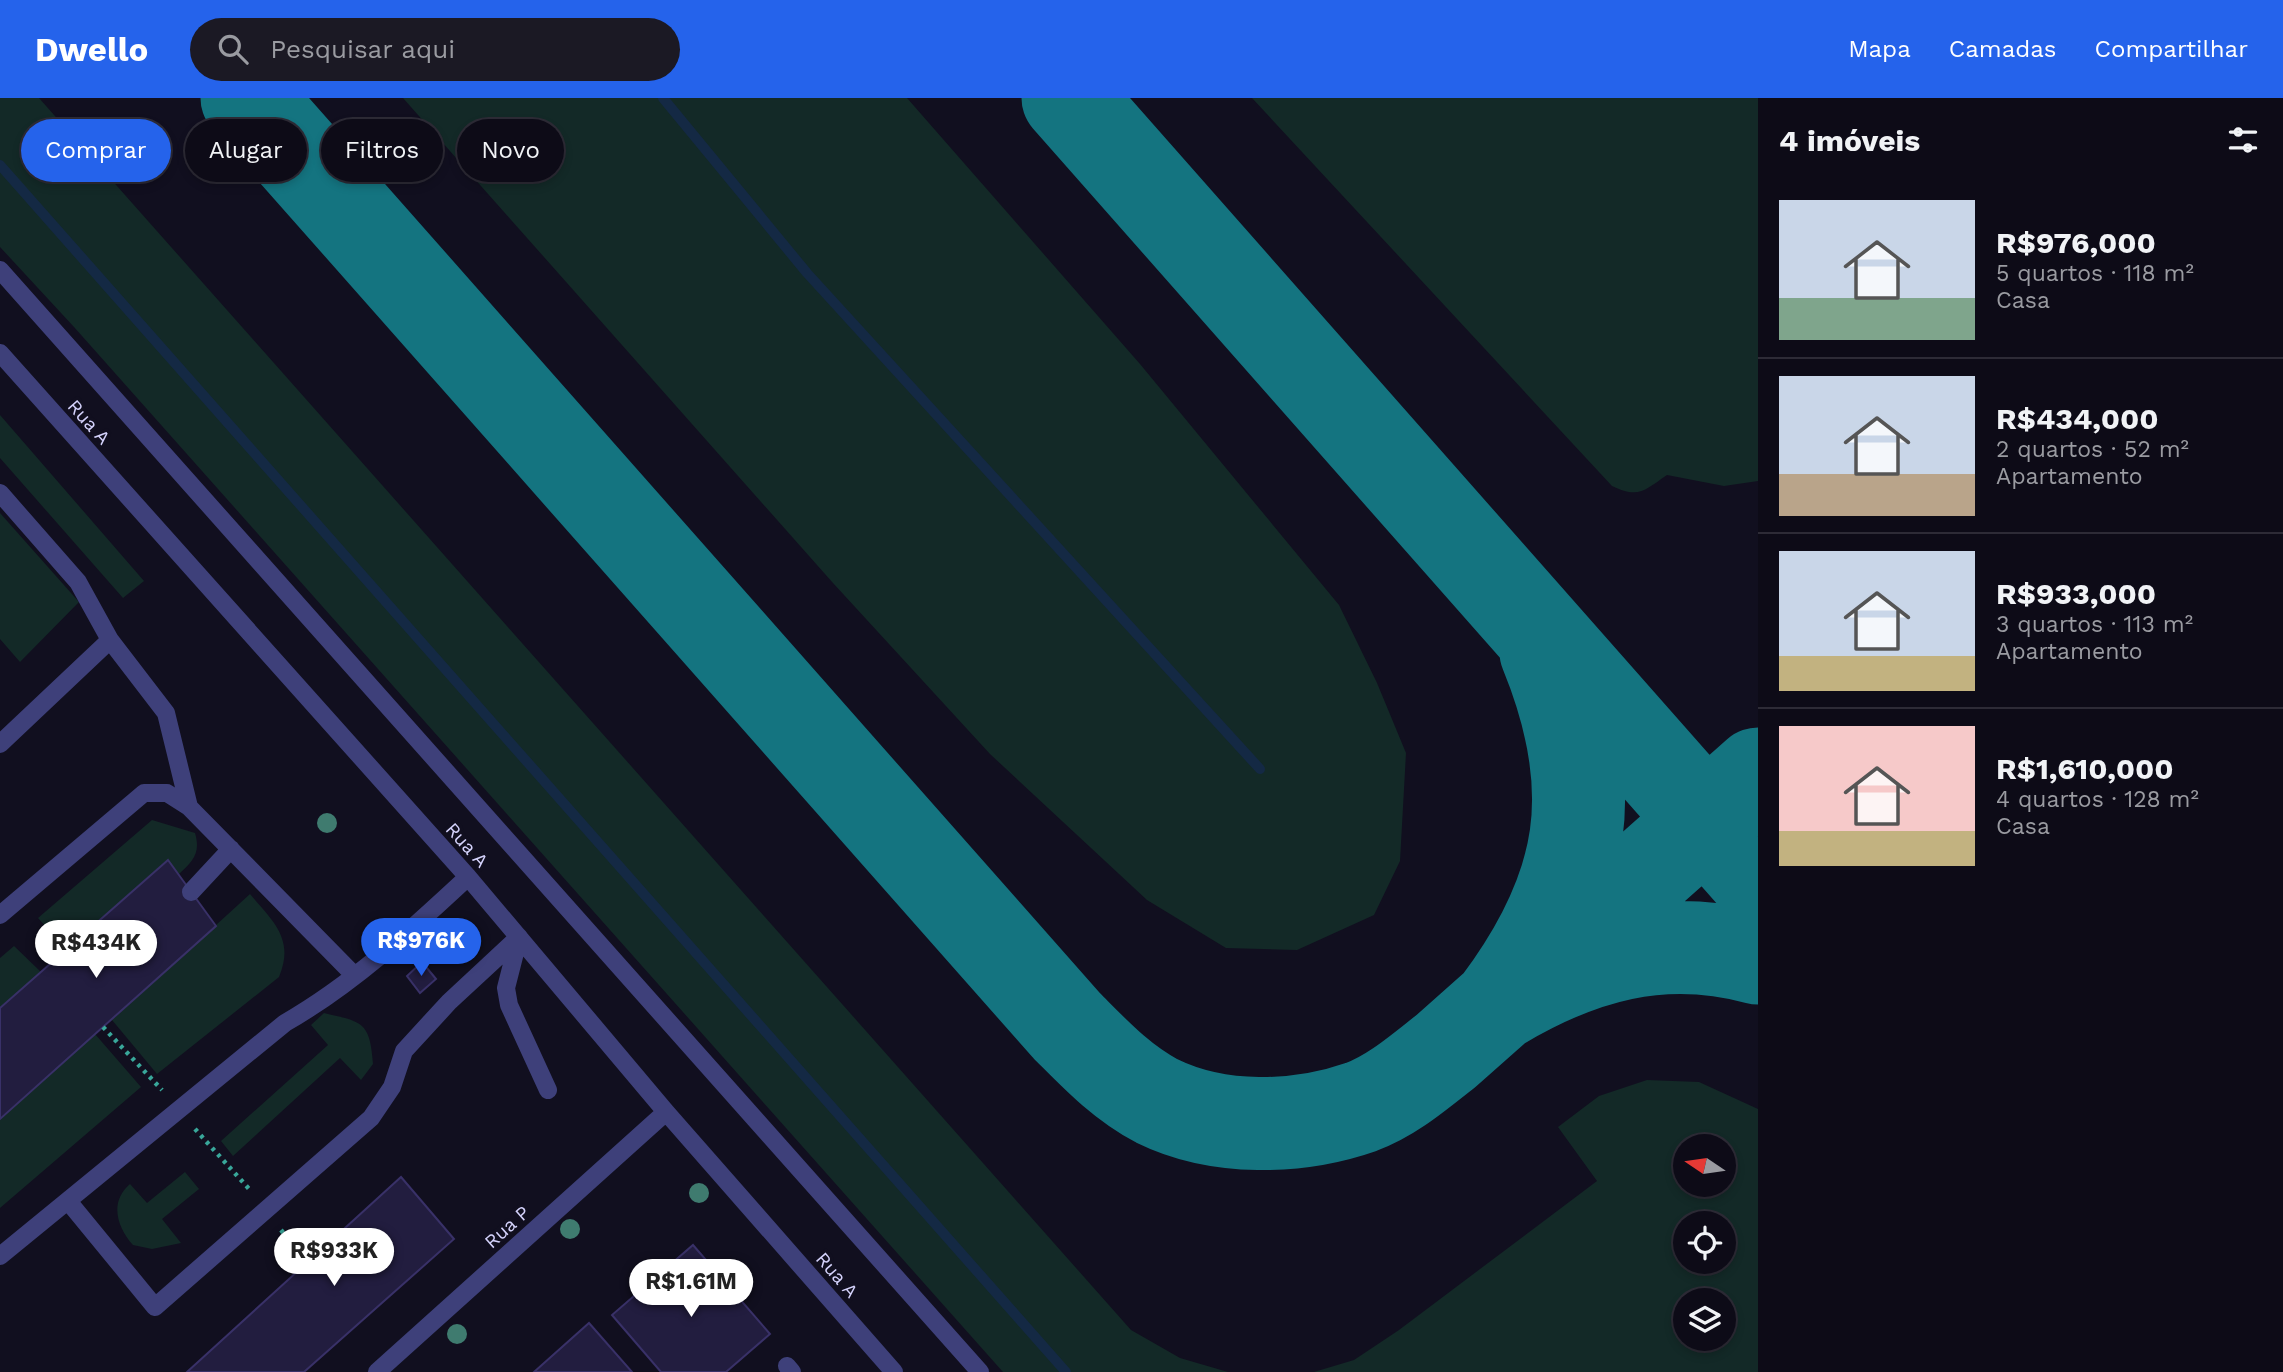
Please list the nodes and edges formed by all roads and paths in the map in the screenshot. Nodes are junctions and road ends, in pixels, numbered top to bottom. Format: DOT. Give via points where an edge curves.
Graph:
graph roads {
  1 [pos="0,270"];
  2 [pos="0,353"];
  3 [pos="0,493"];
  4 [pos="110,640"];
  5 [pos="0,744"];
  6 [pos="189,807"];
  7 [pos="231,849"];
  8 [pos="468,877"];
  9 [pos="191,892"];
  10 [pos="0,915"];
  11 [pos="519,937"];
  12 [pos="354,975"];
  13 [pos="103,1027"];
  14 [pos="548,1090"];
  15 [pos="180,1109"];
  16 [pos="666,1112"];
  17 [pos="68,1201"];
  18 [pos="265,1211"];
  19 [pos="0,1256"];
  20 [pos="307,1262"];
  21 [pos="377,1372"];
  22 [pos="894,1372"];
  23 [pos="980,1372"];
  1 -- 23 [label="lane"];
  2 -- 8 [label="lane, Rua A"];
  3 -- 4 [label="lane" via="78,582"];
  4 -- 5 [label="lane"];
  4 -- 6 [label="lane" via="166,713"];
  6 -- 7 [label="lane"];
  6 -- 10 [label="lane" via="167,793 144,793"];
  7 -- 9 [label="lane"];
  7 -- 12 [label="lane"];
  8 -- 11 [label="lane, Rua A"];
  8 -- 12 [label="lane" via="399,941"];
  11 -- 14 [label="lane" via="506,988 509,1005"];
  11 -- 16 [label="lane, Rua A"];
  11 -- 18 [label="lane" via="404,1051 392,1087 371,1118"];
  12 -- 15 [label="lane" via="285,1023"];
  13 -- 15 [label="path"];
  15 -- 17 [label="lane"];
  15 -- 18 [label="path"];
  16 -- 21 [label="lane, Rua P"];
  16 -- 22 [label="lane, Rua A"];
  17 -- 18 [label="lane" via="155,1307"];
  17 -- 19 [label="lane"];
  18 -- 20 [label="path"];
}
